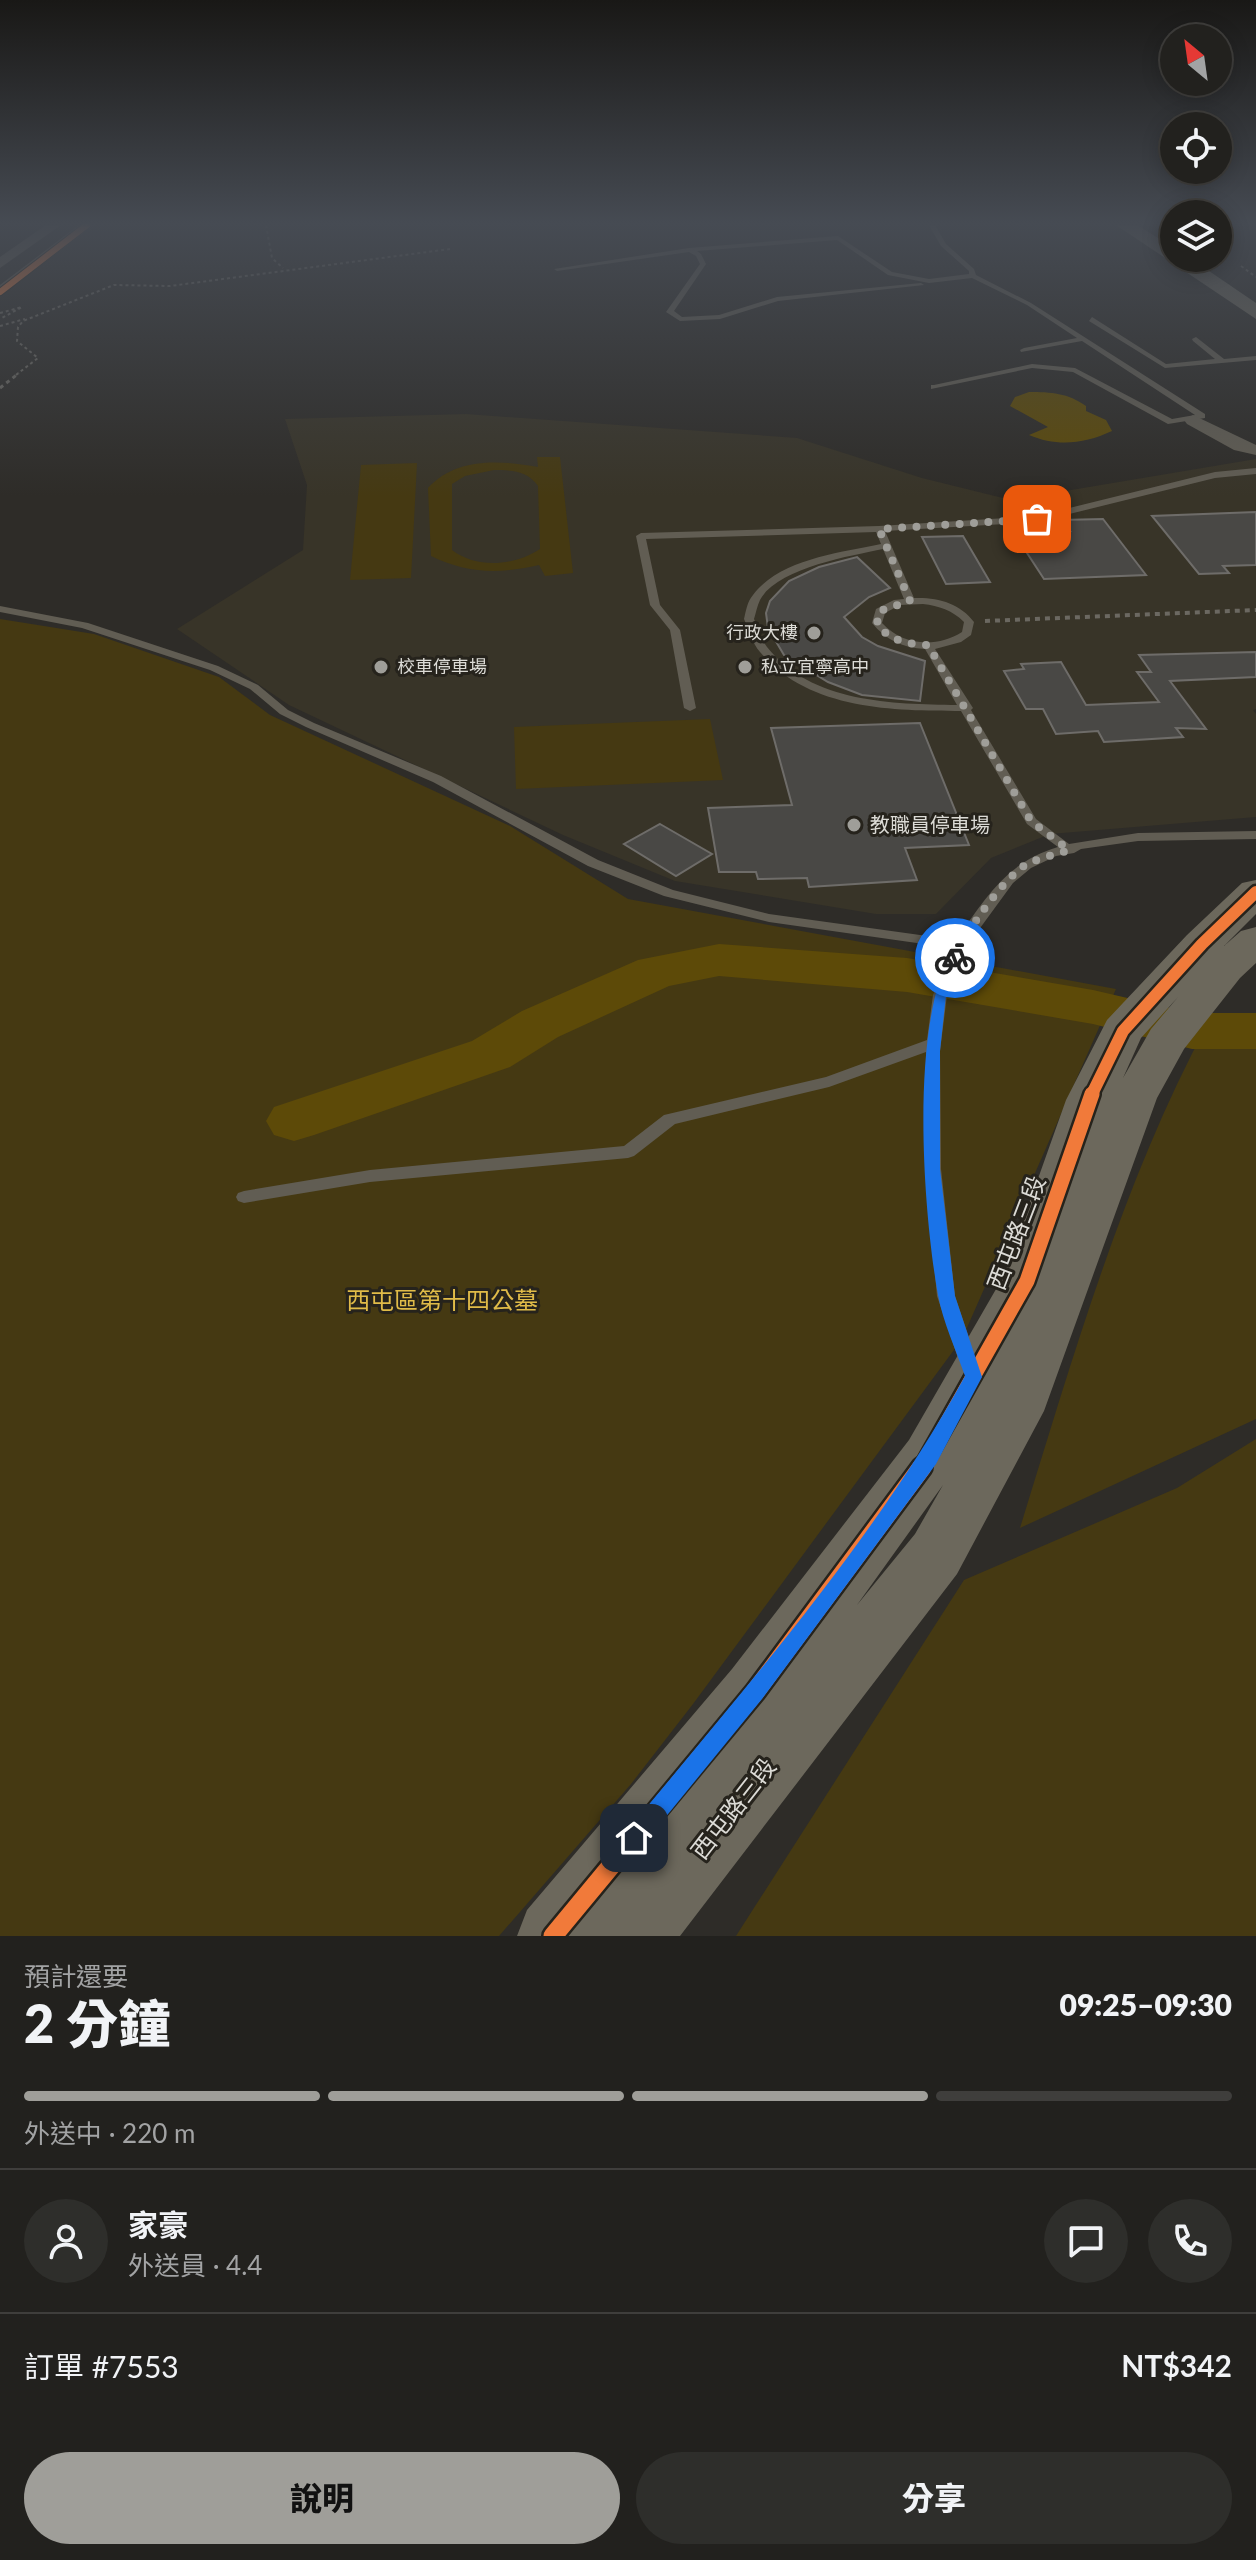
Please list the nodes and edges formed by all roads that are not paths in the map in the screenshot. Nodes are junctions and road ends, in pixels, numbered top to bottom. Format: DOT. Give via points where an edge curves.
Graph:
graph roads {
  1 [pos="675,315"];
  2 [pos="725,315"];
  3 [pos="1047,315"];
  4 [pos="1092,319"];
  5 [pos="1083,339"];
  6 [pos="1196,339"];
  7 [pos="1024,350"];
  8 [pos="1256,358"];
  9 [pos="1222,361"];
  10 [pos="934,387"];
  11 [pos="1193,420"];
  12 [pos="1256,450"];
  13 [pos="1256,471"];
  14 [pos="879,529"];
  15 [pos="887,545"];
  16 [pos="910,601"];
  17 [pos="0,609"];
  18 [pos="928,645"];
  19 [pos="690,708"];
  20 [pos="967,708"];
  21 [pos="1256,835"];
  22 [pos="1069,850"];
  23 [pos="1256,892"];
  24 [pos="1256,940"];
  25 [pos="960,945"];
  26 [pos="934,1043"];
  27 [pos="244,1197"];
  28 [pos="974,1377"];
  29 [pos="553,1936"];
  30 [pos="635,1936"];
  1 -- 2 [label="lane"];
  3 -- 5 [label="lane"];
  4 -- 9 [label="lane" via="1165,366"];
  5 -- 7 [label="lane"];
  5 -- 11 [label="lane" via="1202,416"];
  6 -- 9 [label="lane"];
  8 -- 9 [label="lane"];
  10 -- 11 [label="lane" via="1032,366 1075,370 1171,422"];
  11 -- 12 [label="street"];
  13 -- 14 [label="lane" via="1215,475 1037,519"];
  14 -- 15 [label="lane"];
  14 -- 19 [label="lane" via="641,536 655,605 675,630"];
  15 -- 16 [label="lane"];
  15 -- 20 [label="lane" via="786,575 756,597 749,619 765,651 800,680 849,699 905,708"];
  16 -- 18 [label="lane" via="880,611 877,623 900,641"];
  16 -- 18 [label="lane" via="947,606 969,622 961,638"];
  17 -- 25 [label="lane" via="84,625 214,668 254,687 310,725 437,779 593,863 669,893 769,918"];
  18 -- 20 [label="lane"];
  20 -- 22 [label="lane" via="1031,821"];
  21 -- 22 [label="lane" via="1166,836"];
  22 -- 25 [label="lane" via="1025,865"];
  23 -- 28 [label="street, 西屯路三段" via="1123,1031 1089,1100 1027,1281"];
  24 -- 30 [label="street, 西屯路三段" via="1167,1040 1134,1098 1016,1411 936,1554"];
  25 -- 26 [label="lane" via="940,995"];
  26 -- 27 [label="lane" via="829,1082 670,1119 628,1152 370,1176"];
  26 -- 28 [label="lane" via="933,1169 946,1296"];
  28 -- 29 [label="street, 西屯路三段" via="929,1458 755,1692"];
}
